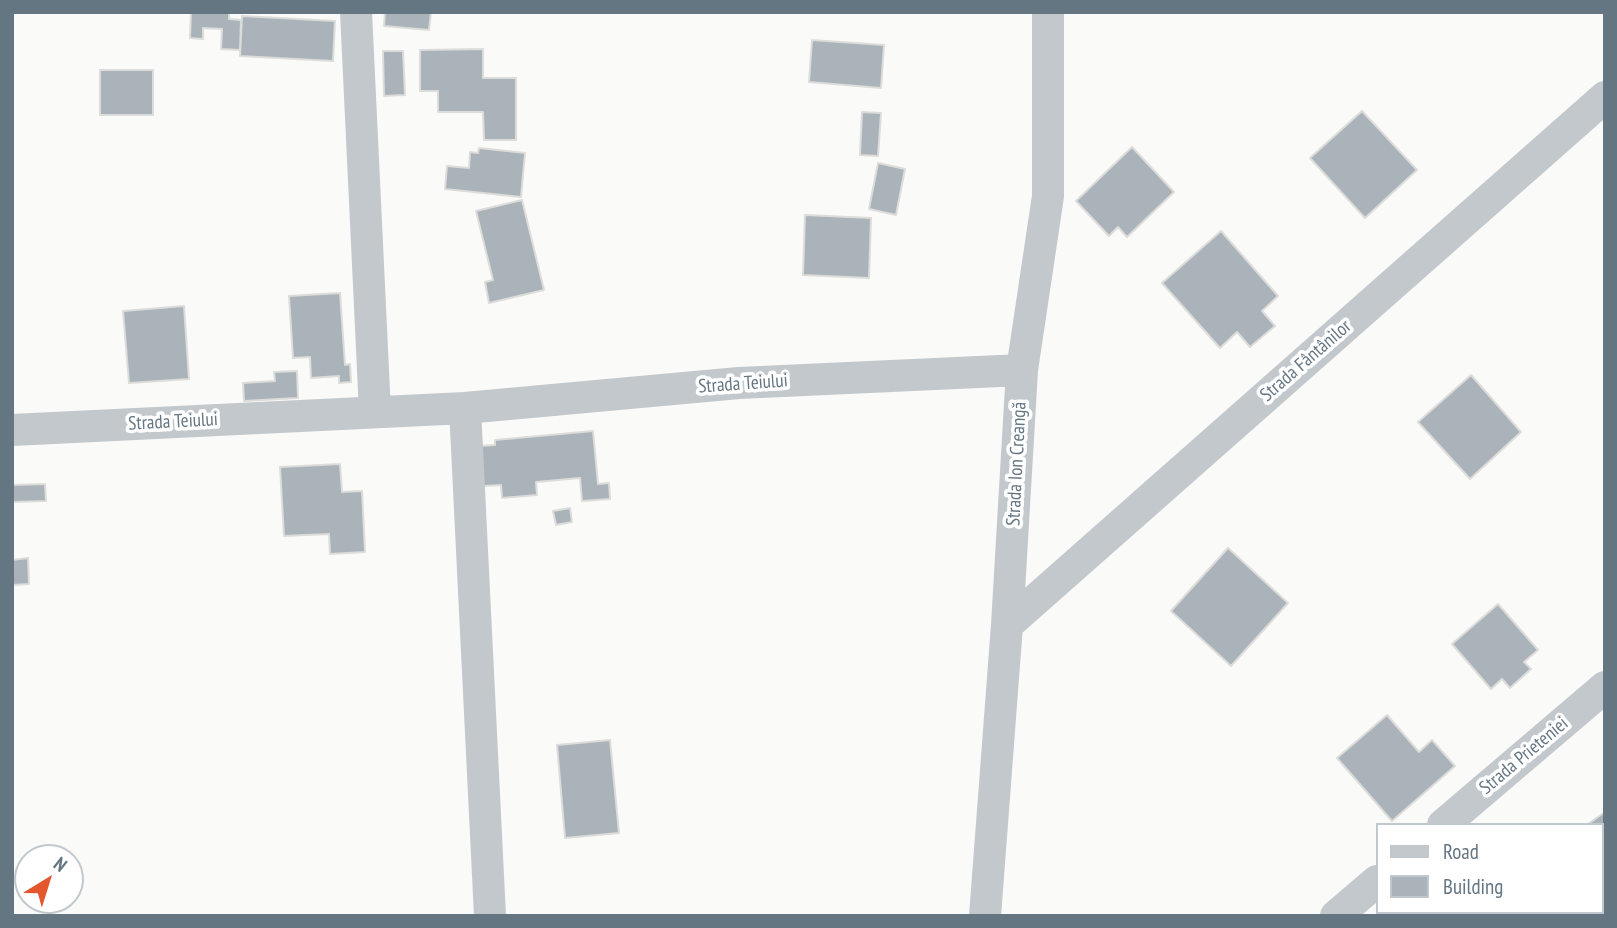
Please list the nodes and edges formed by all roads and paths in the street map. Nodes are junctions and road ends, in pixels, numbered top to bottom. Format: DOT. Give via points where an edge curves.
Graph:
graph roads {
  1 [pos="356,12"];
  2 [pos="1048,12"];
  3 [pos="1605,97"];
  4 [pos="1022,370"];
  5 [pos="465,408"];
  6 [pos="375,412"];
  7 [pos="12,430"];
  8 [pos="1007,625"];
  9 [pos="1605,687"];
  10 [pos="1445,823"];
  11 [pos="1376,882"];
  12 [pos="490,916"];
  13 [pos="985,916"];
  14 [pos="1336,916"];
  1 -- 6 [label="street"];
  2 -- 4 [label="street, Strada Ion Creangă" via="1048,196"];
  3 -- 8 [label="street, Strada Fântânilor"];
  4 -- 5 [label="street, Strada Teiului" via="739,383"];
  4 -- 8 [label="street, Strada Ion Creangă"];
  5 -- 6 [label="street, Strada Teiului"];
  5 -- 12 [label="street"];
  6 -- 7 [label="street, Strada Teiului"];
  8 -- 13 [label="street, Strada Ion Creangă"];
  9 -- 10 [label="street, Strada Prieteniei"];
  11 -- 14 [label="street"];
}
